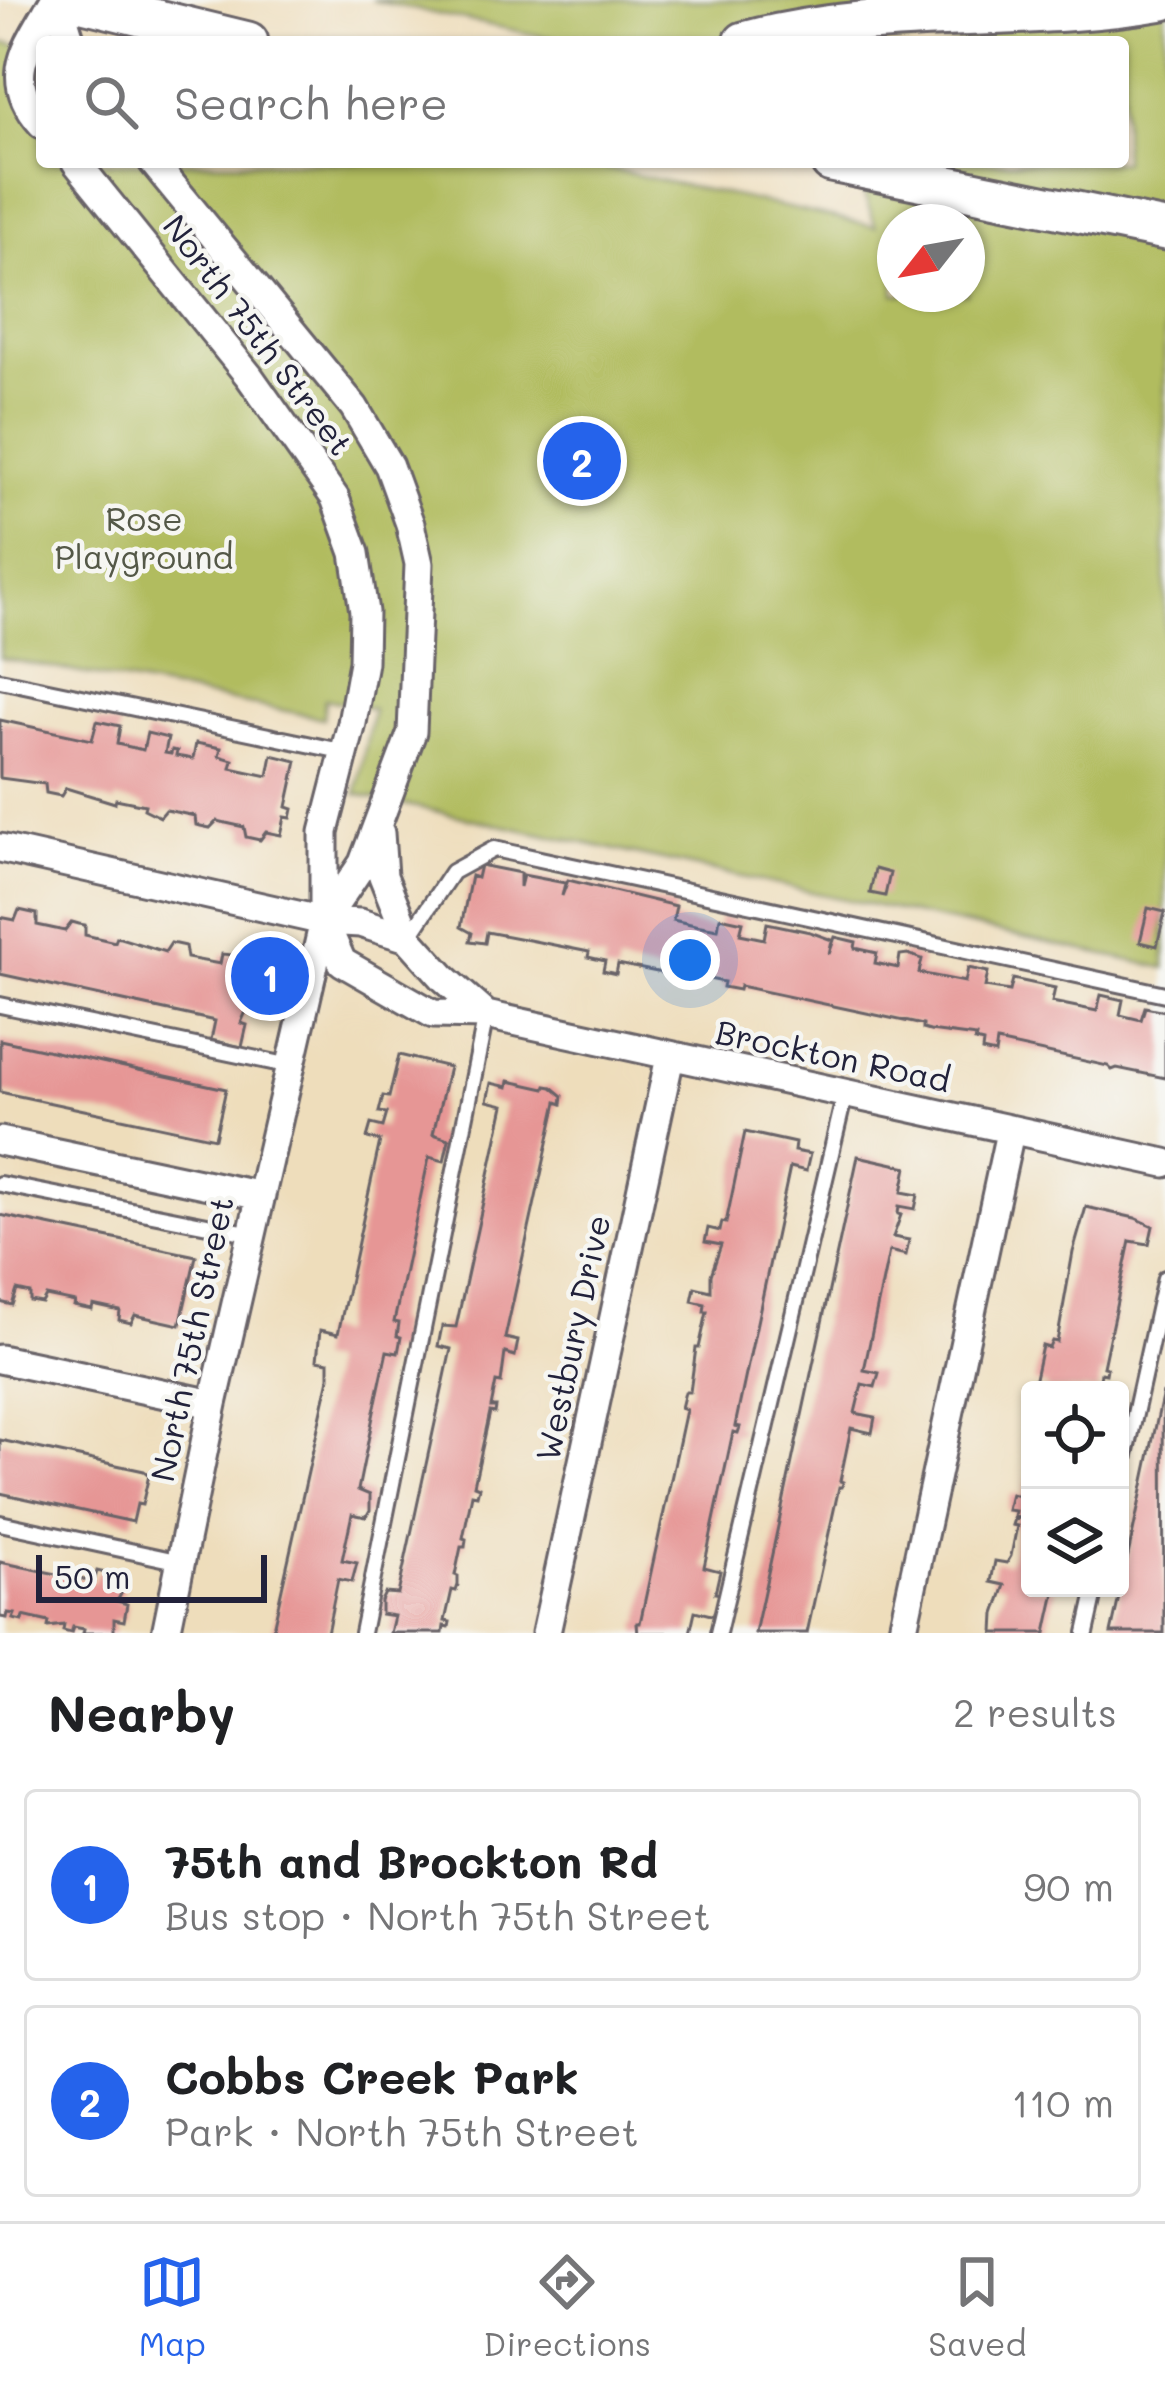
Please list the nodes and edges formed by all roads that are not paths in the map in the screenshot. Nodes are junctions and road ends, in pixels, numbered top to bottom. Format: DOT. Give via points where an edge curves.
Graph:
graph roads {
  1 [pos="56,0"];
  2 [pos="75,0"];
  3 [pos="1163,0"];
  4 [pos="68,36"];
  5 [pos="215,36"];
  6 [pos="767,36"];
  7 [pos="0,71"];
  8 [pos="34,115"];
  9 [pos="81,168"];
  10 [pos="160,168"];
  11 [pos="860,168"];
  12 [pos="1165,230"];
  13 [pos="0,680"];
  14 [pos="346,752"];
  15 [pos="380,820"];
  16 [pos="0,848"];
  17 [pos="324,921"];
  18 [pos="408,938"];
  19 [pos="1165,994"];
  20 [pos="0,1005"];
  21 [pos="486,1015"];
  22 [pos="670,1058"];
  23 [pos="291,1066"];
  24 [pos="844,1094"];
  25 [pos="1010,1132"];
  26 [pos="0,1141"];
  27 [pos="1165,1163"];
  28 [pos="0,1184"];
  29 [pos="261,1196"];
  30 [pos="253,1234"];
  31 [pos="1165,1278"];
  32 [pos="0,1359"];
  33 [pos="214,1404"];
  34 [pos="1129,1441"];
  35 [pos="0,1523"];
  36 [pos="181,1562"];
  37 [pos="1094,1597"];
  38 [pos="166,1633"];
  39 [pos="362,1633"];
  40 [pos="546,1633"];
  41 [pos="718,1633"];
  42 [pos="902,1633"];
  43 [pos="1087,1633"];
  1 -- 4 [label="street"];
  1 -- 8 [label="street" via="21,59"];
  2 -- 5 [label="main road"];
  3 -- 6 [label="main road" via="891,18"];
  7 -- 8 [label="street"];
  9 -- 14 [label="street, North 75th Street" via="250,376 335,498 364,612"];
  10 -- 15 [label="street, North 75th Street" via="354,407 389,466 410,524 419,564 412,732"];
  11 -- 12 [label="main road"];
  13 -- 14 [label="lane"];
  14 -- 17 [label="street, North 75th Street" via="324,832"];
  15 -- 17 [label="street, North 75th Street"];
  15 -- 18 [label="street, Brockton Road" via="383,876"];
  16 -- 17 [label="street"];
  17 -- 18 [label="street" via="360,922"];
  17 -- 21 [label="street, Brockton Road" via="342,962 433,1014"];
  17 -- 23 [label="street, North 75th Street"];
  18 -- 19 [label="lane" via="452,872 494,849"];
  18 -- 21 [label="street, Brockton Road"];
  20 -- 23 [label="lane"];
  21 -- 22 [label="street, Brockton Road"];
  21 -- 39 [label="lane"];
  22 -- 24 [label="street, Brockton Road"];
  22 -- 40 [label="street, Westbury Drive"];
  23 -- 29 [label="street, North 75th Street"];
  24 -- 25 [label="street, Brockton Road"];
  24 -- 41 [label="lane"];
  25 -- 27 [label="street, Brockton Road"];
  25 -- 42 [label="street"];
  26 -- 29 [label="street"];
  28 -- 30 [label="lane"];
  29 -- 30 [label="street, North 75th Street"];
  30 -- 33 [label="street, North 75th Street"];
  31 -- 34 [label="lane"];
  32 -- 33 [label="street"];
  33 -- 36 [label="street, North 75th Street"];
  35 -- 36 [label="lane"];
  36 -- 38 [label="street, North 75th Street"];
  37 -- 43 [label="lane"];
}
